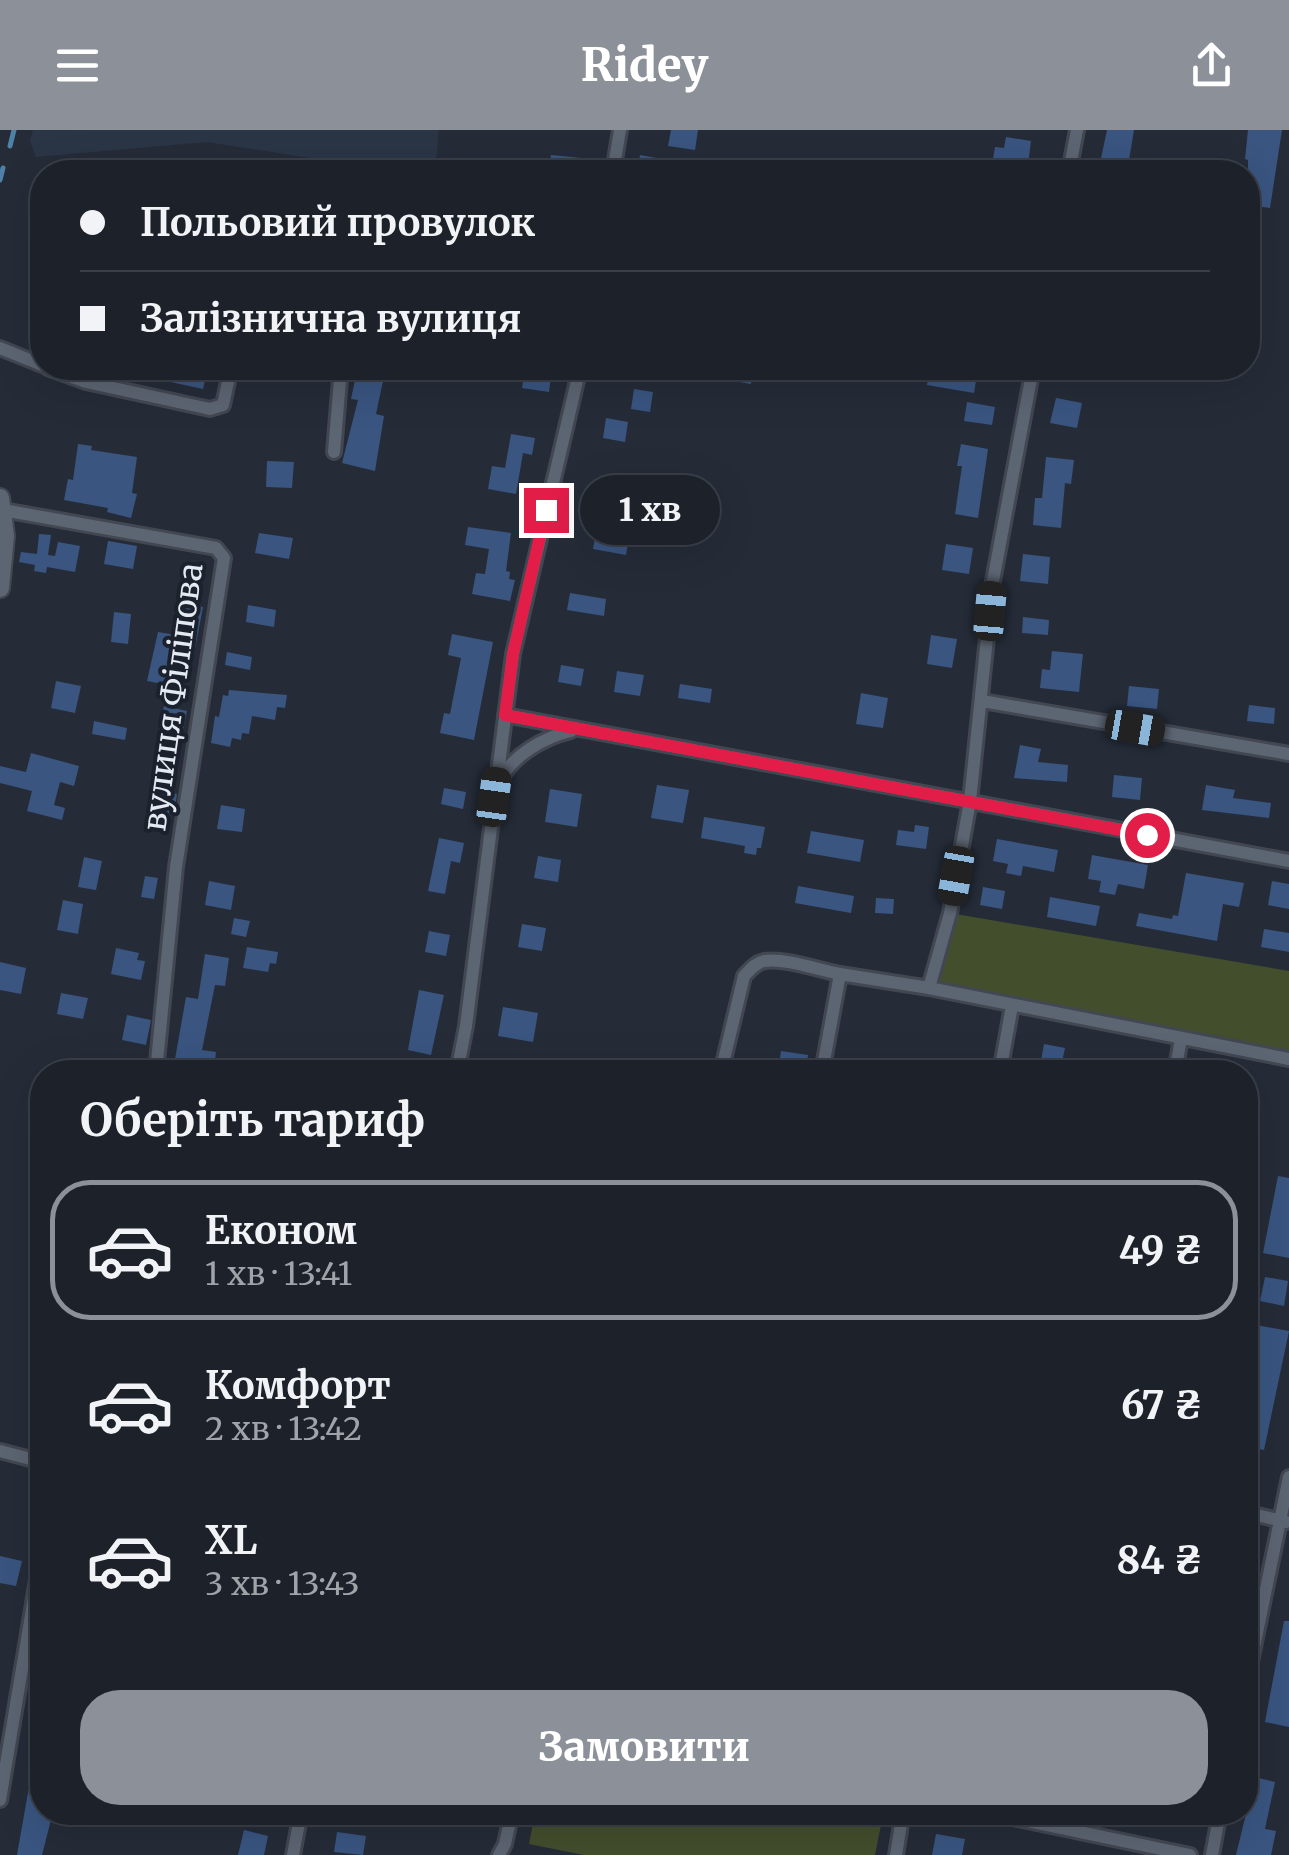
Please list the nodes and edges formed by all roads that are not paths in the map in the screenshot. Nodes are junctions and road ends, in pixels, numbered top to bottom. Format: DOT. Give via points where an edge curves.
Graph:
graph roads {
  1 [pos="620,130"];
  2 [pos="1078,130"];
  3 [pos="615,160"];
  4 [pos="1072,160"];
  5 [pos="0,348"];
  6 [pos="30,360"];
  7 [pos="81,380"];
  8 [pos="228,380"];
  9 [pos="340,380"];
  10 [pos="577,380"];
  11 [pos="1031,380"];
  12 [pos="334,452"];
  13 [pos="2,504"];
  14 [pos="0,588"];
  15 [pos="982,702"];
  16 [pos="505,715"];
  17 [pos="578,729"];
  18 [pos="1289,754"];
  19 [pos="494,797"];
  20 [pos="970,802"];
  21 [pos="1289,861"];
  22 [pos="840,974"];
  23 [pos="930,988"];
  24 [pos="1012,1006"];
  25 [pos="1181,1039"];
  26 [pos="1289,1059"];
  27 [pos="157,1060"];
  28 [pos="459,1060"];
  29 [pos="723,1060"];
  30 [pos="824,1060"];
  31 [pos="1002,1060"];
  32 [pos="1177,1060"];
  33 [pos="0,1451"];
  34 [pos="30,1459"];
  35 [pos="1289,1477"];
  36 [pos="1258,1515"];
  37 [pos="1285,1522"];
  38 [pos="30,1621"];
  39 [pos="1258,1634"];
  40 [pos="0,1800"];
  41 [pos="299,1825"];
  42 [pos="510,1825"];
  43 [pos="901,1825"];
  44 [pos="1046,1825"];
  45 [pos="1218,1825"];
  46 [pos="505,1852"];
  47 [pos="293,1855"];
  48 [pos="896,1855"];
  49 [pos="1190,1855"];
  50 [pos="1212,1855"];
  1 -- 3 [label="street"];
  2 -- 4 [label="street"];
  5 -- 6 [label="street"];
  7 -- 8 [label="street" via="210,409 223,404"];
  9 -- 12 [label="street"];
  10 -- 16 [label="street" via="513,654"];
  11 -- 15 [label="street" via="993,581"];
  13 -- 14 [label="main road"];
  13 -- 27 [label="street, вулиця Філіпова" via="216,548 224,558 176,867"];
  15 -- 18 [label="street"];
  15 -- 20 [label="street"];
  16 -- 17 [label="street"];
  16 -- 19 [label="street"];
  17 -- 19 [label="street" via="554,735 516,760"];
  17 -- 20 [label="street"];
  19 -- 28 [label="street"];
  20 -- 21 [label="street"];
  20 -- 23 [label="street"];
  22 -- 23 [label="street"];
  22 -- 29 [label="street" via="778,962 754,965 744,976"];
  22 -- 30 [label="street"];
  23 -- 24 [label="street"];
  24 -- 25 [label="street"];
  24 -- 31 [label="street"];
  25 -- 26 [label="street"];
  25 -- 32 [label="street"];
  33 -- 34 [label="street"];
  35 -- 37 [label="street"];
  36 -- 37 [label="street"];
  37 -- 39 [label="street"];
  38 -- 40 [label="street"];
  41 -- 47 [label="street"];
  42 -- 46 [label="street"];
  43 -- 48 [label="street"];
  44 -- 49 [label="street"];
  45 -- 50 [label="street"];
}
